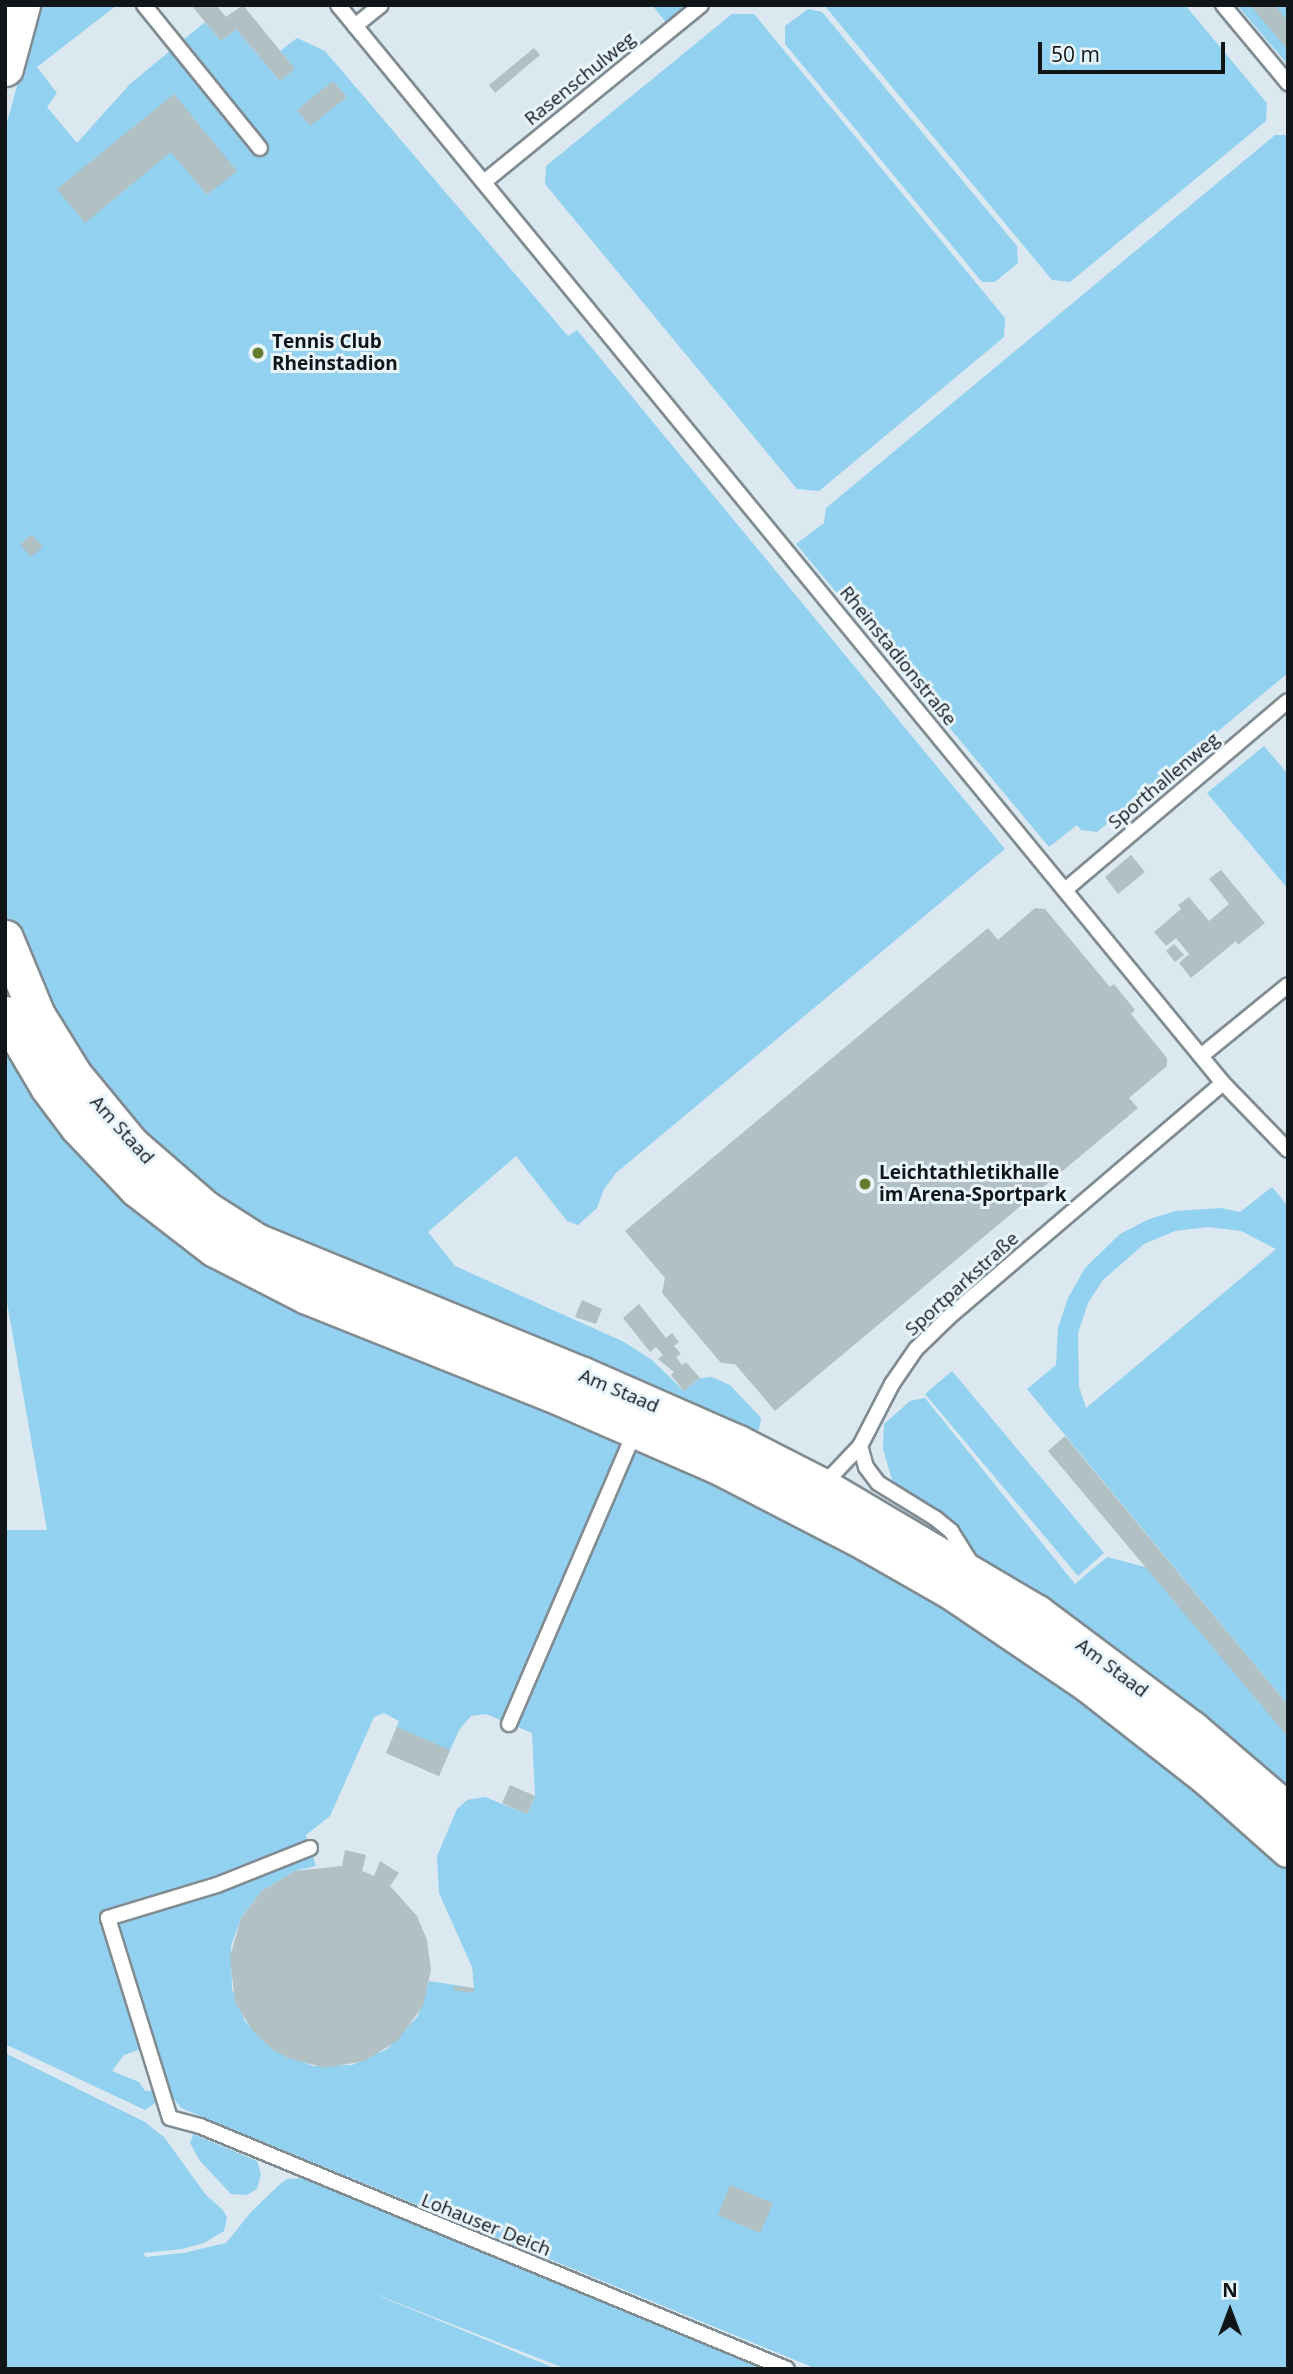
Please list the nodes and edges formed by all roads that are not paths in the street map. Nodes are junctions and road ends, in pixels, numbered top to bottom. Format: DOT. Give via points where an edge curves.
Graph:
graph roads {
  1 [pos="22,5"];
  2 [pos="144,5"];
  3 [pos="338,5"];
  4 [pos="381,5"];
  5 [pos="701,5"];
  6 [pos="1223,5"];
  7 [pos="355,26"];
  8 [pos="5,68"];
  9 [pos="1288,83"];
  10 [pos="260,148"];
  11 [pos="484,182"];
  12 [pos="1288,701"];
  13 [pos="1065,890"];
  14 [pos="5,938"];
  15 [pos="1288,985"];
  16 [pos="5,1014"];
  17 [pos="1201,1056"];
  18 [pos="1223,1083"];
  19 [pos="1288,1150"];
  20 [pos="636,1429"];
  21 [pos="860,1446"];
  22 [pos="822,1486"];
  23 [pos="978,1576"];
  24 [pos="509,1724"];
  25 [pos="1288,1811"];
  26 [pos="310,1848"];
  27 [pos="1288,1849"];
  28 [pos="788,2369"];
  1 -- 8 [label="street"];
  2 -- 10 [label="lane"];
  3 -- 7 [label="lane, Rheinstadionstraße"];
  4 -- 7 [label="lane"];
  5 -- 11 [label="lane, Rasenschulweg"];
  6 -- 9 [label="lane"];
  7 -- 11 [label="lane, Rheinstadionstraße"];
  11 -- 13 [label="lane, Rheinstadionstraße"];
  12 -- 13 [label="lane, Sporthallenweg"];
  13 -- 17 [label="lane, Rheinstadionstraße"];
  14 -- 22 [label="street, Am Staad" via="37,1015 74,1075 132,1145 206,1209 256,1241 583,1375 738,1443"];
  15 -- 17 [label="lane"];
  16 -- 20 [label="street, Am Staad" via="78,1127 137,1189 215,1249 307,1296"];
  17 -- 18 [label="lane, Rheinstadionstraße"];
  18 -- 19 [label="lane, Rheinstadionstraße"];
  18 -- 21 [label="lane, Sportparkstraße" via="916,1349 891,1384"];
  20 -- 24 [label="lane"];
  20 -- 27 [label="street, Am Staad" via="784,1498 954,1593 1163,1741"];
  21 -- 22 [label="lane, Sportparkstraße"];
  21 -- 23 [label="lane" via="866,1467 878,1483 951,1531"];
  22 -- 23 [label="street, Am Staad"];
  23 -- 25 [label="street, Am Staad" via="1115,1669"];
  26 -- 28 [label="lane, Lohauser Deich" via="217,1885 108,1918 170,2118 200,2126"];
}
